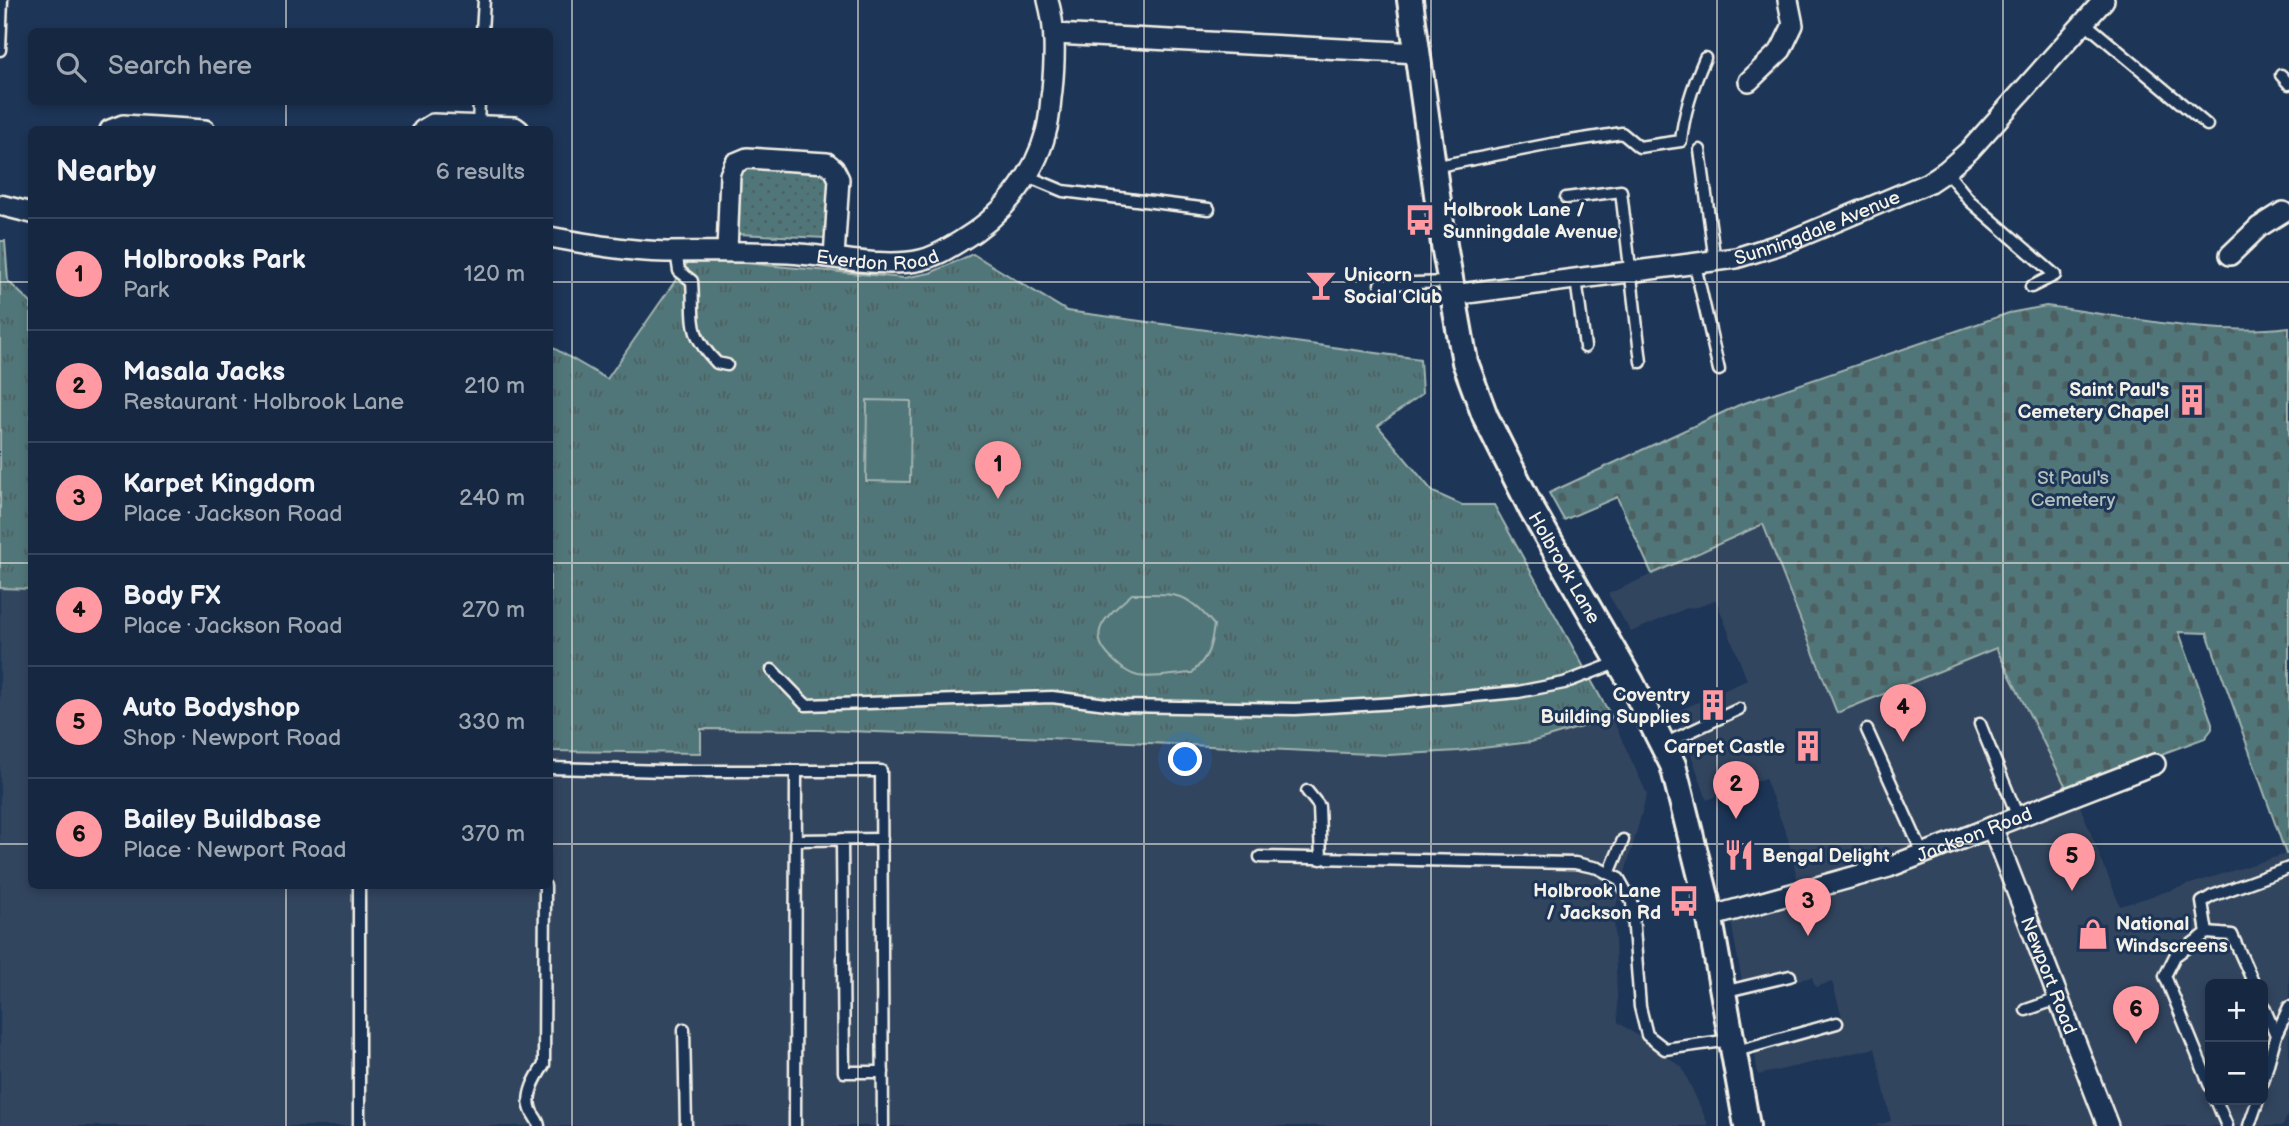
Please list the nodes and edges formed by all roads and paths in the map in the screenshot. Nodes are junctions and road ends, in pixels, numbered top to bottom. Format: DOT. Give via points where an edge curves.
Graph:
graph roads {
  1 [pos="2,0"];
  2 [pos="484,0"];
  3 [pos="1048,0"];
  4 [pos="1410,0"];
  5 [pos="1788,0"];
  6 [pos="2104,0"];
  7 [pos="2084,22"];
  8 [pos="482,28"];
  9 [pos="1055,34"];
  10 [pos="0,50"];
  11 [pos="1418,53"];
  12 [pos="1705,58"];
  13 [pos="2281,75"];
  14 [pos="1749,81"];
  15 [pos="2289,84"];
  16 [pos="479,105"];
  17 [pos="2207,125"];
  18 [pos="120,126"];
  19 [pos="139,126"];
  20 [pos="430,126"];
  21 [pos="478,126"];
  22 [pos="1700,150"];
  23 [pos="1432,167"];
  24 [pos="1946,171"];
  25 [pos="1027,176"];
  26 [pos="1566,198"];
  27 [pos="0,205"];
  28 [pos="1209,209"];
  29 [pos="2287,210"];
  30 [pos="28,212"];
  31 [pos="553,238"];
  32 [pos="676,251"];
  33 [pos="727,251"];
  34 [pos="2230,255"];
  35 [pos="834,257"];
  36 [pos="1705,264"];
  37 [pos="1632,273"];
  38 [pos="1576,279"];
  39 [pos="1380,284"];
  40 [pos="2031,287"];
  41 [pos="1451,288"];
  42 [pos="1585,347"];
  43 [pos="1641,362"];
  44 [pos="727,365"];
  45 [pos="1718,370"];
  46 [pos="1619,662"];
  47 [pos="772,670"];
  48 [pos="1739,709"];
  49 [pos="1980,724"];
  50 [pos="1867,730"];
  51 [pos="1664,744"];
  52 [pos="2155,764"];
  53 [pos="553,768"];
  54 [pos="796,771"];
  55 [pos="1307,791"];
  56 [pos="2018,817"];
  57 [pos="1992,827"];
  58 [pos="842,839"];
  59 [pos="882,839"];
  60 [pos="796,840"];
  61 [pos="1623,840"];
  62 [pos="1923,854"];
  63 [pos="1260,857"];
  64 [pos="1321,859"];
  65 [pos="2289,868"];
  66 [pos="1609,874"];
  67 [pos="359,889"];
  68 [pos="545,889"];
  69 [pos="1709,917"];
  70 [pos="2207,933"];
  71 [pos="1790,976"];
  72 [pos="2252,979"];
  73 [pos="1723,992"];
  74 [pos="2058,999"];
  75 [pos="2289,1007"];
  76 [pos="2026,1010"];
  77 [pos="2268,1017"];
  78 [pos="1838,1023"];
  79 [pos="684,1029"];
  80 [pos="2276,1035"];
  81 [pos="1732,1046"];
  82 [pos="2268,1064"];
  83 [pos="883,1072"];
  84 [pos="2205,1074"];
  85 [pos="2218,1105"];
  86 [pos="2257,1105"];
  87 [pos="359,1126"];
  88 [pos="539,1126"];
  89 [pos="686,1126"];
  90 [pos="795,1126"];
  91 [pos="883,1126"];
  92 [pos="1747,1126"];
  93 [pos="2108,1126"];
  94 [pos="2227,1126"];
  95 [pos="2249,1126"];
  1 -- 10 [label="lane"];
  2 -- 8 [label="lane"];
  3 -- 9 [label="street, Everdon Road"];
  4 -- 11 [label="street, Holbrook Lane"];
  5 -- 14 [label="street" via="1793,25 1785,42"];
  6 -- 7 [label="street, Sunningdale Avenue"];
  7 -- 17 [label="lane"];
  7 -- 24 [label="street, Sunningdale Avenue"];
  9 -- 11 [label="street"];
  9 -- 25 [label="street, Everdon Road" via="1046,131"];
  11 -- 23 [label="street, Holbrook Lane"];
  12 -- 23 [label="lane" via="1683,117 1681,141 1639,147 1622,133"];
  13 -- 15 [label="lane"];
  16 -- 21 [label="lane"];
  18 -- 19 [label="street"];
  20 -- 21 [label="street"];
  22 -- 36 [label="lane"];
  23 -- 41 [label="street, Holbrook Lane"];
  24 -- 36 [label="street, Sunningdale Avenue" via="1928,183 1787,242"];
  24 -- 40 [label="lane" via="1970,201 2055,275"];
  25 -- 28 [label="lane" via="1063,191"];
  25 -- 35 [label="street, Everdon Road" via="995,216 942,252 891,263"];
  26 -- 37 [label="lane" via="1621,191"];
  27 -- 30 [label="street"];
  29 -- 34 [label="street" via="2259,227"];
  31 -- 32 [label="street, Everdon Road" via="608,248"];
  32 -- 33 [label="street, Everdon Road"];
  32 -- 44 [label="lane" via="679,271 692,281 696,338 717,363"];
  33 -- 35 [label="street, Everdon Road"];
  33 -- 35 [label="street" via="730,175 735,163 747,158 827,163 835,169 839,180"];
  36 -- 37 [label="street, Sunningdale Avenue"];
  36 -- 45 [label="lane"];
  37 -- 38 [label="street, Sunningdale Avenue"];
  37 -- 43 [label="lane"];
  38 -- 41 [label="street, Sunningdale Avenue"];
  38 -- 42 [label="lane"];
  39 -- 41 [label="lane"];
  41 -- 46 [label="street, Holbrook Lane" via="1465,362 1485,416 1532,510"];
  46 -- 47 [label="lane" via="1564,683 1518,692 1295,709 1122,706 1052,696 806,705"];
  46 -- 51 [label="street, Holbrook Lane"];
  48 -- 51 [label="lane"];
  49 -- 56 [label="lane"];
  50 -- 62 [label="lane"];
  51 -- 69 [label="street, Holbrook Lane" via="1680,787"];
  52 -- 56 [label="street, Jackson Road"];
  53 -- 54 [label="lane"];
  54 -- 59 [label="lane" via="881,771"];
  54 -- 60 [label="lane"];
  55 -- 64 [label="lane" via="1319,806"];
  56 -- 57 [label="street, Jackson Road"];
  57 -- 62 [label="street, Jackson Road"];
  57 -- 74 [label="street, Newport Road"];
  58 -- 59 [label="lane"];
  58 -- 60 [label="lane"];
  58 -- 83 [label="lane" via="844,1072"];
  59 -- 83 [label="lane"];
  60 -- 90 [label="lane"];
  61 -- 66 [label="lane"];
  62 -- 69 [label="street, Jackson Road"];
  63 -- 64 [label="lane"];
  64 -- 66 [label="lane" via="1575,863"];
  65 -- 70 [label="lane" via="2202,902"];
  66 -- 81 [label="lane" via="1619,879 1632,902 1640,1007 1647,1035 1665,1049"];
  67 -- 87 [label="lane"];
  68 -- 88 [label="lane" via="544,1065 533,1083 530,1108"];
  69 -- 73 [label="street, Holbrook Lane"];
  70 -- 72 [label="lane" via="2232,935"];
  70 -- 84 [label="lane" via="2175,957 2165,976"];
  71 -- 73 [label="lane"];
  73 -- 81 [label="street, Holbrook Lane"];
  74 -- 76 [label="lane"];
  74 -- 93 [label="street, Newport Road"];
  75 -- 80 [label="lane"];
  77 -- 80 [label="lane"];
  78 -- 81 [label="lane"];
  79 -- 89 [label="lane"];
  80 -- 82 [label="lane"];
  81 -- 92 [label="street, Holbrook Lane"];
  83 -- 91 [label="lane"];
  85 -- 94 [label="lane"];
  86 -- 95 [label="lane"];
}
